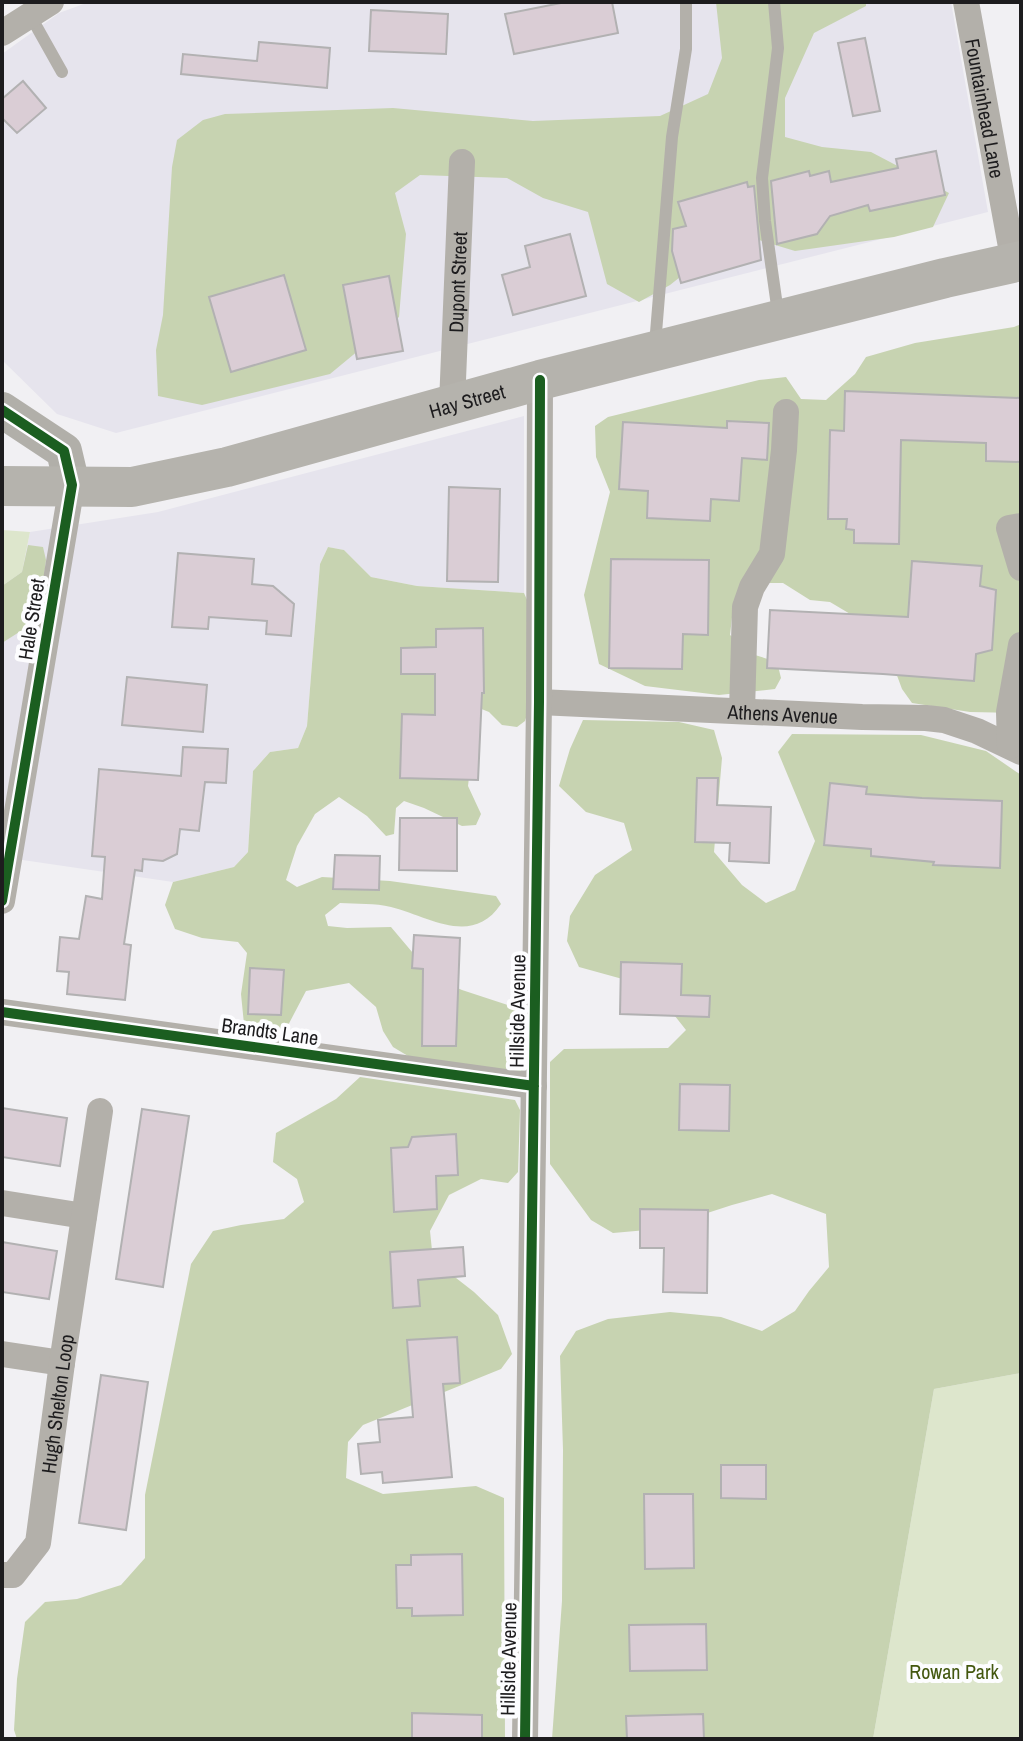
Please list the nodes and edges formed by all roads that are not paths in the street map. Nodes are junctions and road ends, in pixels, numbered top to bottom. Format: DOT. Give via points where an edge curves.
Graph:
graph roads {
  1 [pos="686,2"];
  2 [pos="774,2"];
  3 [pos="966,2"];
  4 [pos="40,8"];
  5 [pos="2,33"];
  6 [pos="62,72"];
  7 [pos="462,162"];
  8 [pos="1017,262"];
  9 [pos="779,320"];
  10 [pos="655,351"];
  11 [pos="540,380"];
  12 [pos="452,404"];
  13 [pos="2,410"];
  14 [pos="786,412"];
  15 [pos="72,485"];
  16 [pos="2,486"];
  17 [pos="1021,526"];
  18 [pos="1021,568"];
  19 [pos="1021,645"];
  20 [pos="539,702"];
  21 [pos="742,711"];
  22 [pos="1015,749"];
  23 [pos="2,901"];
  24 [pos="2,1012"];
  25 [pos="534,1086"];
  26 [pos="100,1111"];
  27 [pos="2,1203"];
  28 [pos="84,1216"];
  29 [pos="2,1354"];
  30 [pos="62,1363"];
  31 [pos="2,1575"];
  32 [pos="525,1739"];
  1 -- 10 [label="lane" via="686,49 672,137"];
  2 -- 9 [label="lane" via="778,48 762,178"];
  3 -- 8 [label="street, Fountainhead Lane"];
  4 -- 5 [label="street"];
  4 -- 6 [label="lane"];
  7 -- 12 [label="street, Dupont Street"];
  8 -- 9 [label="main road, Hay Street"];
  9 -- 10 [label="main road, Hay Street"];
  10 -- 11 [label="main road, Hay Street"];
  11 -- 12 [label="main road, Hay Street"];
  11 -- 20 [label="street, Hillside Avenue"];
  12 -- 15 [label="main road, Hay Street" via="227,467 132,487"];
  13 -- 15 [label="street" via="64,451"];
  14 -- 21 [label="street" via="772,554 745,607"];
  15 -- 16 [label="main road, Hay Street"];
  15 -- 23 [label="street, Hale Street"];
  17 -- 18 [label="street" via="1009,528"];
  19 -- 22 [label="street" via="1009,712"];
  20 -- 21 [label="street, Athens Avenue"];
  20 -- 25 [label="street, Hillside Avenue"];
  21 -- 22 [label="street, Athens Avenue" via="944,720"];
  24 -- 25 [label="street, Brandts Lane"];
  25 -- 32 [label="street, Hillside Avenue"];
  26 -- 28 [label="street, Hugh Shelton Loop"];
  27 -- 28 [label="street"];
  28 -- 30 [label="street, Hugh Shelton Loop"];
  29 -- 30 [label="street"];
  30 -- 31 [label="street, Hugh Shelton Loop" via="38,1543 13,1575"];
}
